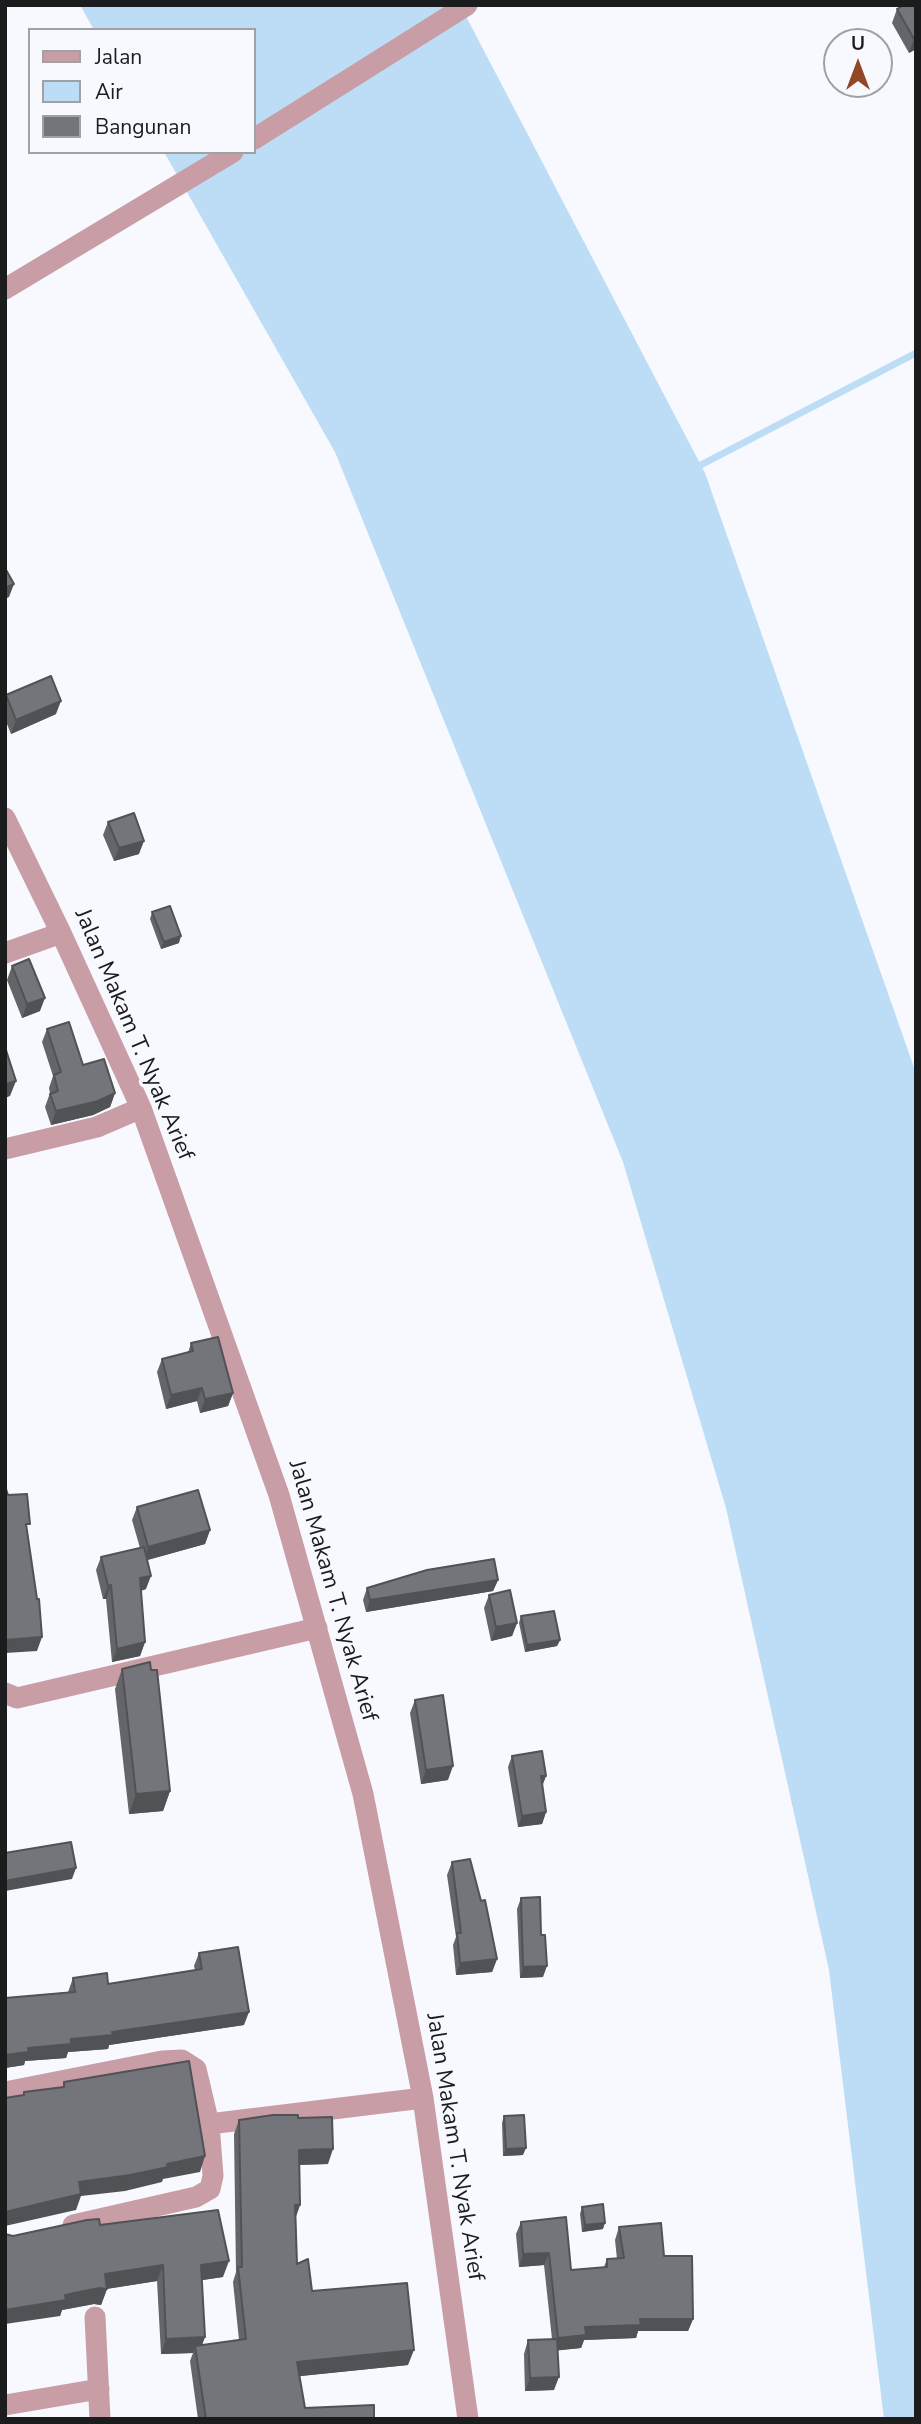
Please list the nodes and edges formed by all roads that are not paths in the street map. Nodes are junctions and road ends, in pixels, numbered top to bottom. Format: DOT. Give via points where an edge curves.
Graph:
graph roads {
  1 [pos="467,5"];
  2 [pos="256,138"];
  3 [pos="230,154"];
  4 [pos="5,289"];
  5 [pos="5,818"];
  6 [pos="61,933"];
  7 [pos="5,953"];
  8 [pos="141,1108"];
  9 [pos="5,1149"];
  10 [pos="317,1628"];
  11 [pos="9,1697"];
  12 [pos="5,2092"];
  13 [pos="423,2098"];
  14 [pos="209,2124"];
  15 [pos="56,2228"];
  16 [pos="95,2317"];
  17 [pos="99,2389"];
  18 [pos="5,2405"];
  19 [pos="100,2419"];
  20 [pos="468,2419"];
  1 -- 2 [label="street"];
  3 -- 4 [label="street"];
  5 -- 6 [label="street, Jalan Makam T. Nyak Arief"];
  6 -- 7 [label="street"];
  6 -- 8 [label="street, Jalan Makam T. Nyak Arief"];
  8 -- 9 [label="street" via="97,1127"];
  8 -- 10 [label="street, Jalan Makam T. Nyak Arief" via="279,1495"];
  10 -- 11 [label="street"];
  10 -- 13 [label="street, Jalan Makam T. Nyak Arief" via="363,1794"];
  12 -- 14 [label="street" via="182,2060 196,2069"];
  13 -- 14 [label="street"];
  13 -- 20 [label="street, Jalan Makam T. Nyak Arief"];
  14 -- 15 [label="street" via="210,2189 196,2197"];
  16 -- 17 [label="street"];
  17 -- 18 [label="street"];
  17 -- 19 [label="street"];
}
